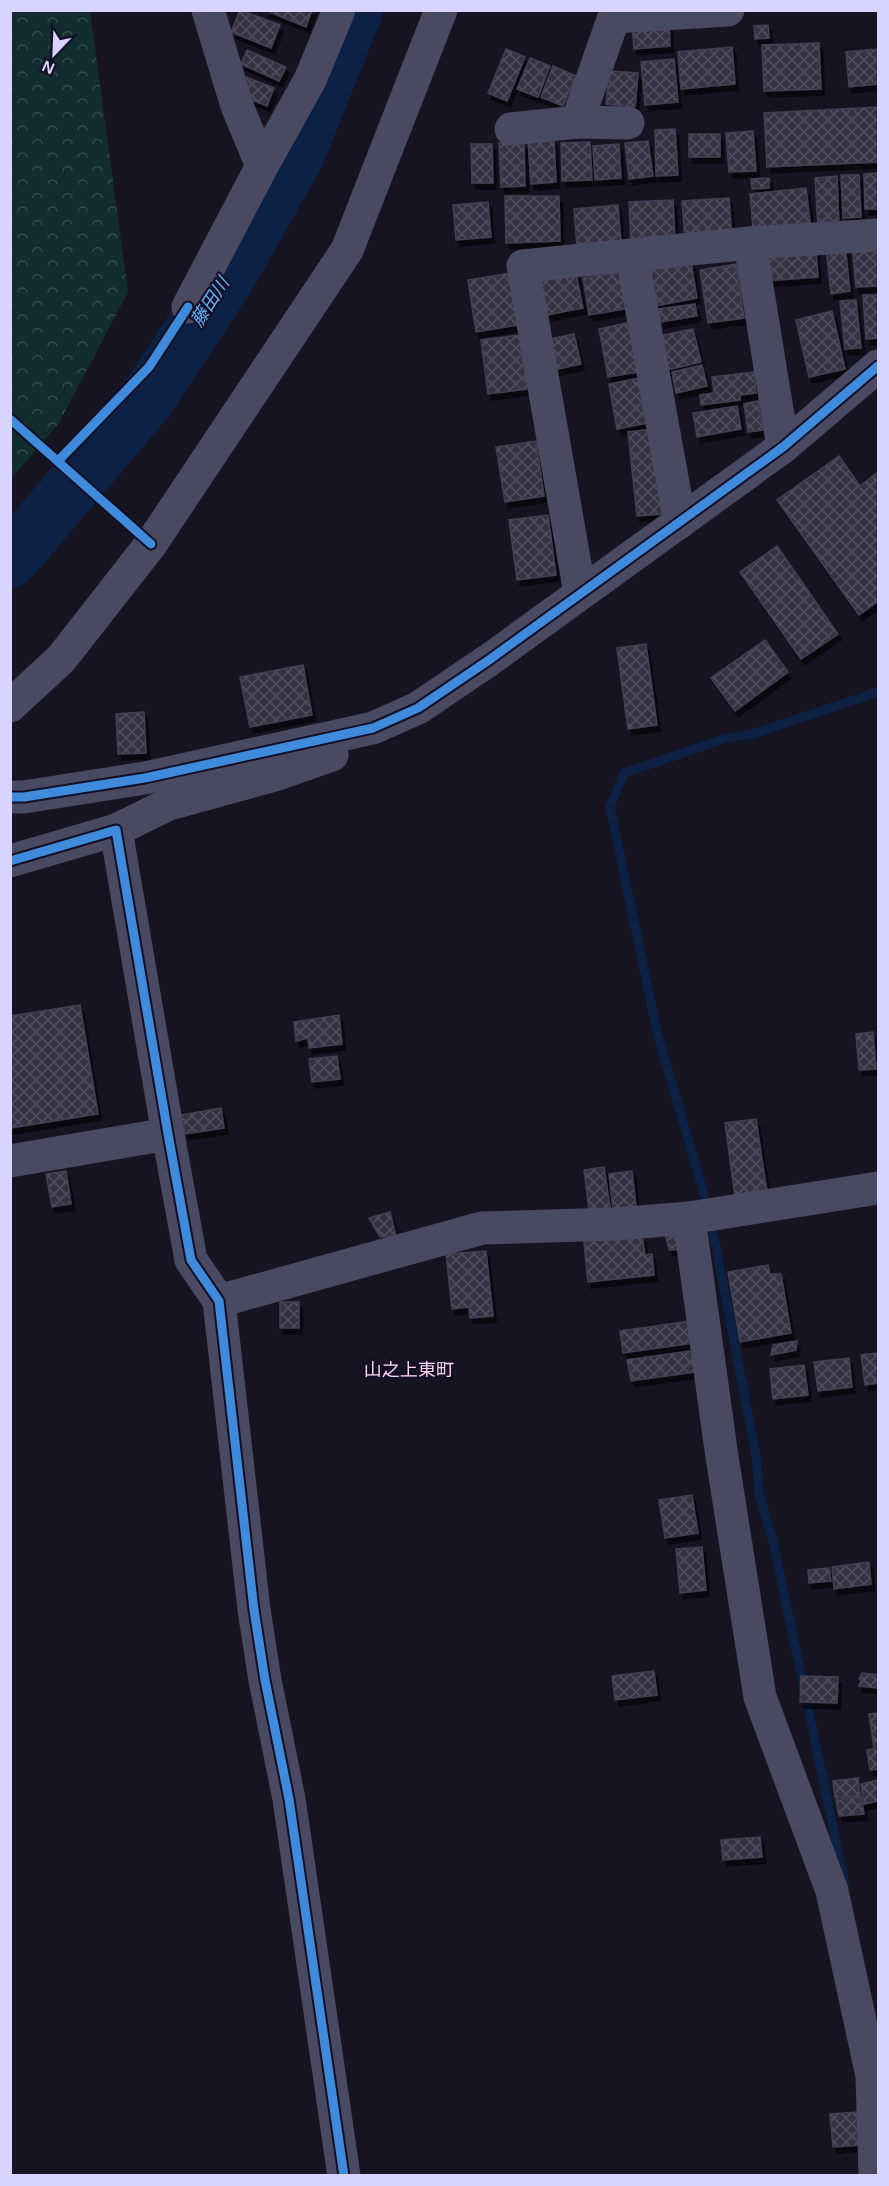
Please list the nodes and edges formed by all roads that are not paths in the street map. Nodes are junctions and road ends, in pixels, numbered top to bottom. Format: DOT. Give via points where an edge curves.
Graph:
graph roads {
  1 [pos="208,10"];
  2 [pos="339,10"];
  3 [pos="441,10"];
  4 [pos="728,10"];
  5 [pos="615,14"];
  6 [pos="577,122"];
  7 [pos="628,123"];
  8 [pos="511,129"];
  9 [pos="262,166"];
  10 [pos="879,235"];
  11 [pos="750,243"];
  12 [pos="632,256"];
  13 [pos="188,307"];
  14 [pos="879,366"];
  15 [pos="783,447"];
  16 [pos="680,522"];
  17 [pos="580,592"];
  18 [pos="10,706"];
  19 [pos="373,728"];
  20 [pos="15,796"];
  21 [pos="116,830"];
  22 [pos="10,861"];
  23 [pos="168,1134"];
  24 [pos="10,1161"];
  25 [pos="879,1188"];
  26 [pos="689,1218"];
  27 [pos="219,1301"];
  28 [pos="344,2175"];
  29 [pos="875,2175"];
  1 -- 9 [label="street" via="237,106"];
  2 -- 9 [label="street" via="310,80"];
  3 -- 18 [label="street" via="347,250 151,544 61,658"];
  4 -- 5 [label="street"];
  5 -- 6 [label="street"];
  6 -- 7 [label="street"];
  6 -- 8 [label="street"];
  9 -- 13 [label="street"];
  10 -- 11 [label="street"];
  11 -- 12 [label="street"];
  11 -- 15 [label="street"];
  12 -- 16 [label="street"];
  12 -- 17 [label="street" via="523,266"];
  14 -- 15 [label="street"];
  15 -- 16 [label="street"];
  16 -- 17 [label="street"];
  17 -- 19 [label="street" via="418,708"];
  19 -- 20 [label="street" via="146,778"];
  19 -- 21 [label="street" via="365,744 278,774 169,804"];
  21 -- 22 [label="street"];
  21 -- 23 [label="street"];
  23 -- 24 [label="street"];
  23 -- 27 [label="street" via="191,1260"];
  25 -- 26 [label="street"];
  26 -- 27 [label="street" via="482,1228"];
  26 -- 29 [label="street" via="760,1697 832,1891 872,2076"];
  27 -- 28 [label="street" via="254,1610 289,1799"];
}
